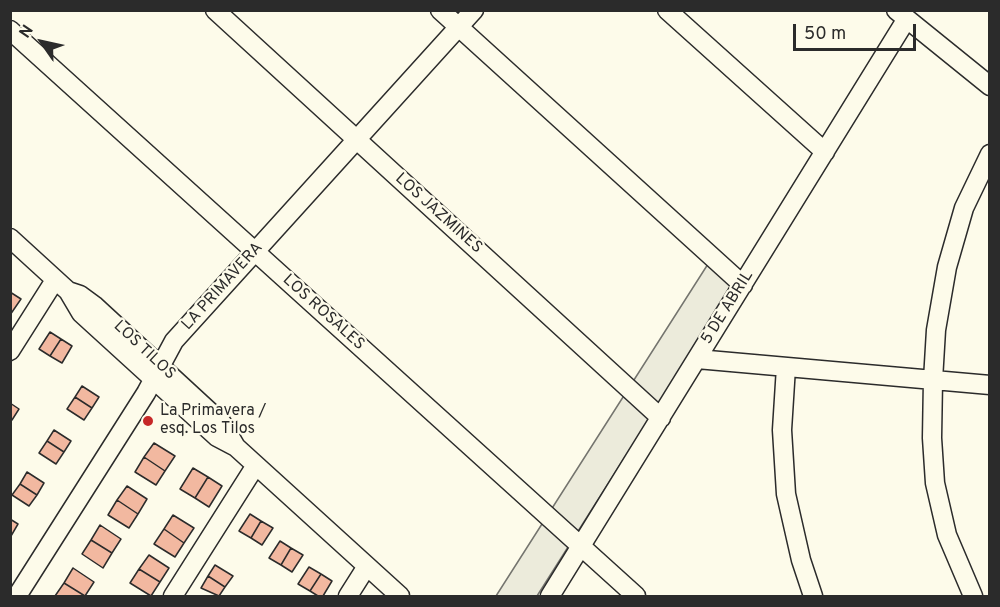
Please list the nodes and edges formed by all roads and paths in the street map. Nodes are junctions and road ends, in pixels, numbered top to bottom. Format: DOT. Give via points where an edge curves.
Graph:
graph roads {
  1 [pos="215,10"];
  2 [pos="440,10"];
  3 [pos="474,10"];
  4 [pos="667,10"];
  5 [pos="901,15"];
  6 [pos="459,28"];
  7 [pos="10,30"];
  8 [pos="990,86"];
  9 [pos="357,140"];
  10 [pos="825,152"];
  11 [pos="990,154"];
  12 [pos="10,238"];
  13 [pos="255,251"];
  14 [pos="743,285"];
  15 [pos="62,286"];
  16 [pos="10,351"];
  17 [pos="697,359"];
  18 [pos="786,367"];
  19 [pos="156,372"];
  20 [pos="933,380"];
  21 [pos="990,385"];
  22 [pos="661,417"];
  23 [pos="256,465"];
  24 [pos="581,547"];
  25 [pos="367,566"];
  26 [pos="17,597"];
  27 [pos="174,597"];
  28 [pos="348,597"];
  29 [pos="400,597"];
  30 [pos="550,597"];
  31 [pos="636,597"];
  32 [pos="813,597"];
  33 [pos="973,597"];
  1 -- 9 [label="street, LOS JAZMINES"];
  2 -- 6 [label="street"];
  3 -- 6 [label="street, LA PRIMAVERA"];
  4 -- 10 [label="street"];
  5 -- 8 [label="street"];
  5 -- 10 [label="street, 5 DE ABRIL"];
  6 -- 9 [label="street, LA PRIMAVERA"];
  6 -- 14 [label="street"];
  7 -- 13 [label="street, LOS ROSALES"];
  9 -- 13 [label="street, LA PRIMAVERA"];
  9 -- 22 [label="street, LOS JAZMINES"];
  10 -- 14 [label="street, 5 DE ABRIL"];
  11 -- 20 [label="street" via="964,208 947,267"];
  12 -- 15 [label="street, LOS TILOS"];
  13 -- 19 [label="street, LA PRIMAVERA" via="174,341"];
  13 -- 24 [label="street, LOS ROSALES"];
  14 -- 17 [label="street, 5 DE ABRIL"];
  15 -- 16 [label="street"];
  15 -- 19 [label="street, LOS TILOS" via="81,314"];
  17 -- 18 [label="street"];
  17 -- 22 [label="street, 5 DE ABRIL"];
  18 -- 20 [label="street"];
  18 -- 32 [label="street" via="782,430 786,494"];
  19 -- 23 [label="street, LOS TILOS" via="217,437"];
  19 -- 26 [label="street, LA PRIMAVERA"];
  20 -- 21 [label="street"];
  20 -- 33 [label="street" via="935,483 947,535"];
  22 -- 24 [label="street, 5 DE ABRIL"];
  23 -- 25 [label="street, LOS TILOS"];
  23 -- 27 [label="street"];
  24 -- 30 [label="street, 5 DE ABRIL"];
  24 -- 31 [label="street, LOS ROSALES"];
  25 -- 28 [label="street"];
  25 -- 29 [label="street, LOS TILOS"];
}
